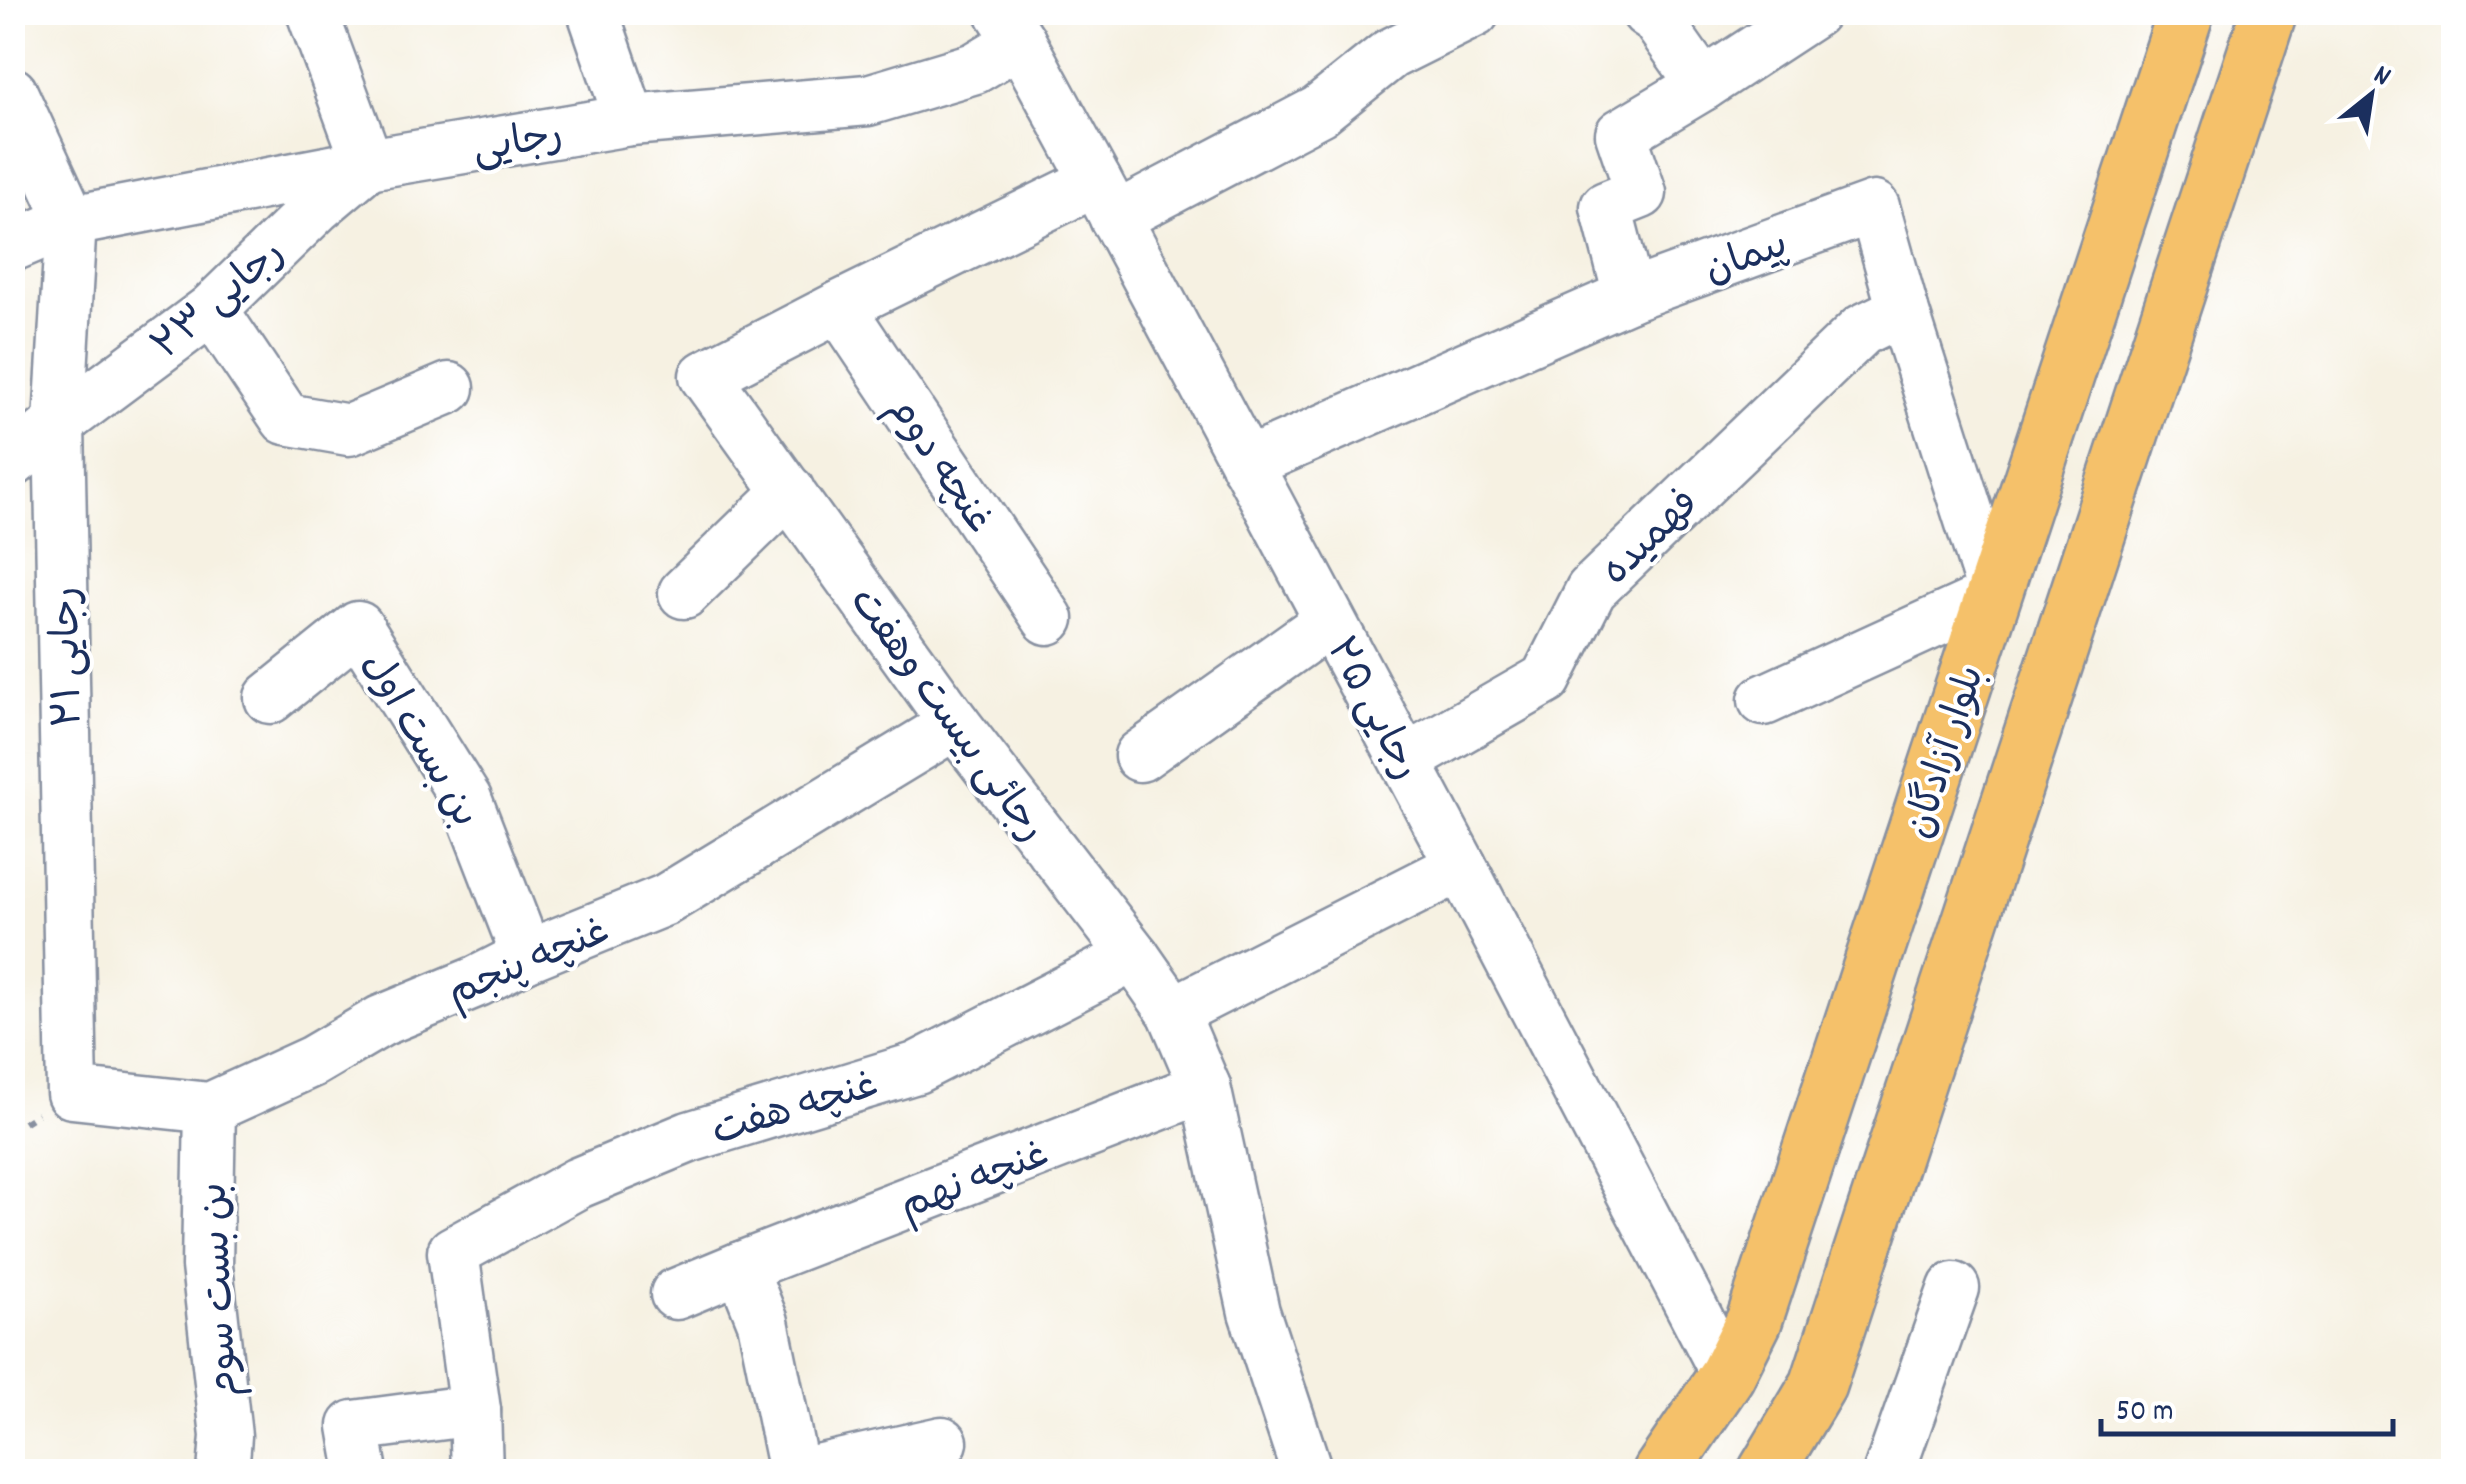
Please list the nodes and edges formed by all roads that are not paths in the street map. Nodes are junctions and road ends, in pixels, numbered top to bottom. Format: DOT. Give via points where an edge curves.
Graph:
graph roads {
  1 [pos="312,12"];
  2 [pos="1474,12"];
  3 [pos="1646,12"];
  4 [pos="1814,12"];
  5 [pos="2186,12"];
  6 [pos="2269,12"];
  7 [pos="605,18"];
  8 [pos="1010,27"];
  9 [pos="1704,85"];
  10 [pos="12,94"];
  11 [pos="630,120"];
  12 [pos="368,164"];
  13 [pos="1106,200"];
  14 [pos="71,221"];
  15 [pos="12,246"];
  16 [pos="1629,296"];
  17 [pos="839,307"];
  18 [pos="212,309"];
  19 [pos="1903,310"];
  20 [pos="449,388"];
  21 [pos="60,423"];
  22 [pos="12,462"];
  23 [pos="1246,464"];
  24 [pos="789,491"];
  25 [pos="684,592"];
  26 [pos="1994,594"];
  27 [pos="1048,619"];
  28 [pos="1330,621"];
  29 [pos="270,698"];
  30 [pos="1764,700"];
  31 [pos="954,724"];
  32 [pos="1140,756"];
  33 [pos="1404,760"];
  34 [pos="1461,866"];
  35 [pos="527,956"];
  36 [pos="1134,956"];
  37 [pos="1173,1012"];
  38 [pos="1205,1086"];
  39 [pos="210,1108"];
  40 [pos="741,1267"];
  41 [pos="1954,1288"];
  42 [pos="676,1294"];
  43 [pos="1727,1376"];
  44 [pos="475,1410"];
  45 [pos="942,1442"];
  46 [pos="224,1472"];
  47 [pos="362,1472"];
  48 [pos="477,1472"];
  49 [pos="794,1472"];
  50 [pos="808,1472"];
  51 [pos="1307,1472"];
  52 [pos="1660,1472"];
  53 [pos="1766,1472"];
  54 [pos="1889,1472"];
  1 -- 12 [label="street"];
  2 -- 13 [label="street, رجائی بیست وهفت" via="1390,54 1318,111"];
  3 -- 9 [label="street"];
  4 -- 9 [label="street"];
  5 -- 26 [label="highway, بلوار آزادگان"];
  6 -- 53 [label="highway, بلوار آزادگان" via="1818,1385"];
  7 -- 11 [label="street"];
  8 -- 11 [label="street, رجایی" via="976,68 868,100"];
  8 -- 13 [label="street, رجایی ۲۵"];
  9 -- 16 [label="street" via="1620,134 1641,193 1606,207"];
  10 -- 14 [label="street"];
  11 -- 12 [label="street, رجایی"];
  12 -- 14 [label="street, رجایی"];
  12 -- 18 [label="street, رجایی ۲۳"];
  13 -- 17 [label="street, رجائی بیست وهفت"];
  13 -- 23 [label="street, رجایی ۲۵"];
  14 -- 15 [label="street, رجایی"];
  14 -- 21 [label="street, رجایی ۲۱"];
  16 -- 19 [label="street, پیمان" via="1874,208"];
  16 -- 23 [label="street, پیمان"];
  17 -- 24 [label="street, رجائی بیست وهفت" via="705,376"];
  17 -- 27 [label="street, غنچه دوم"];
  18 -- 20 [label="street" via="286,419 349,430"];
  18 -- 21 [label="street, رجایی ۲۳"];
  19 -- 26 [label="street, پیمان"];
  19 -- 33 [label="street, فهمیده" via="1862,330 1591,590 1546,679"];
  21 -- 22 [label="street, رجایی ۲۳"];
  21 -- 39 [label="street, رجایی ۲۱" via="72,1093"];
  23 -- 28 [label="street, رجایی ۲۵"];
  24 -- 25 [label="street"];
  24 -- 31 [label="street, رجائی بیست وهفت"];
  26 -- 30 [label="street"];
  26 -- 43 [label="highway, بلوار آزادگان" via="1754,1322"];
  28 -- 32 [label="street"];
  28 -- 33 [label="street, رجایی ۲۵"];
  29 -- 35 [label="street, بن بست اول" via="358,627 466,799"];
  31 -- 35 [label="street, غنچه پنجم" via="665,900"];
  31 -- 36 [label="street, رجائی بیست وهفت"];
  33 -- 34 [label="street, رجایی ۲۵"];
  34 -- 37 [label="street"];
  34 -- 43 [label="street, رجایی ۲۵"];
  35 -- 39 [label="street, غنچه پنجم"];
  36 -- 37 [label="street, رجائی بیست وهفت"];
  36 -- 44 [label="street, غنچه هفت" via="916,1068 689,1138 578,1184 453,1252"];
  37 -- 38 [label="street, رجائی بیست وهفت"];
  38 -- 40 [label="street, غنچه نهم"];
  38 -- 51 [label="street, رجائی بیست وهفت" via="1254,1312"];
  39 -- 46 [label="street, بن بست سوم" via="207,1266"];
  40 -- 42 [label="street, غنچه نهم"];
  40 -- 49 [label="street" via="763,1322"];
  41 -- 54 [label="street"];
  43 -- 52 [label="highway, بلوار آزادگان"];
  44 -- 47 [label="street" via="354,1426"];
  44 -- 48 [label="street"];
  45 -- 50 [label="street"];
}
